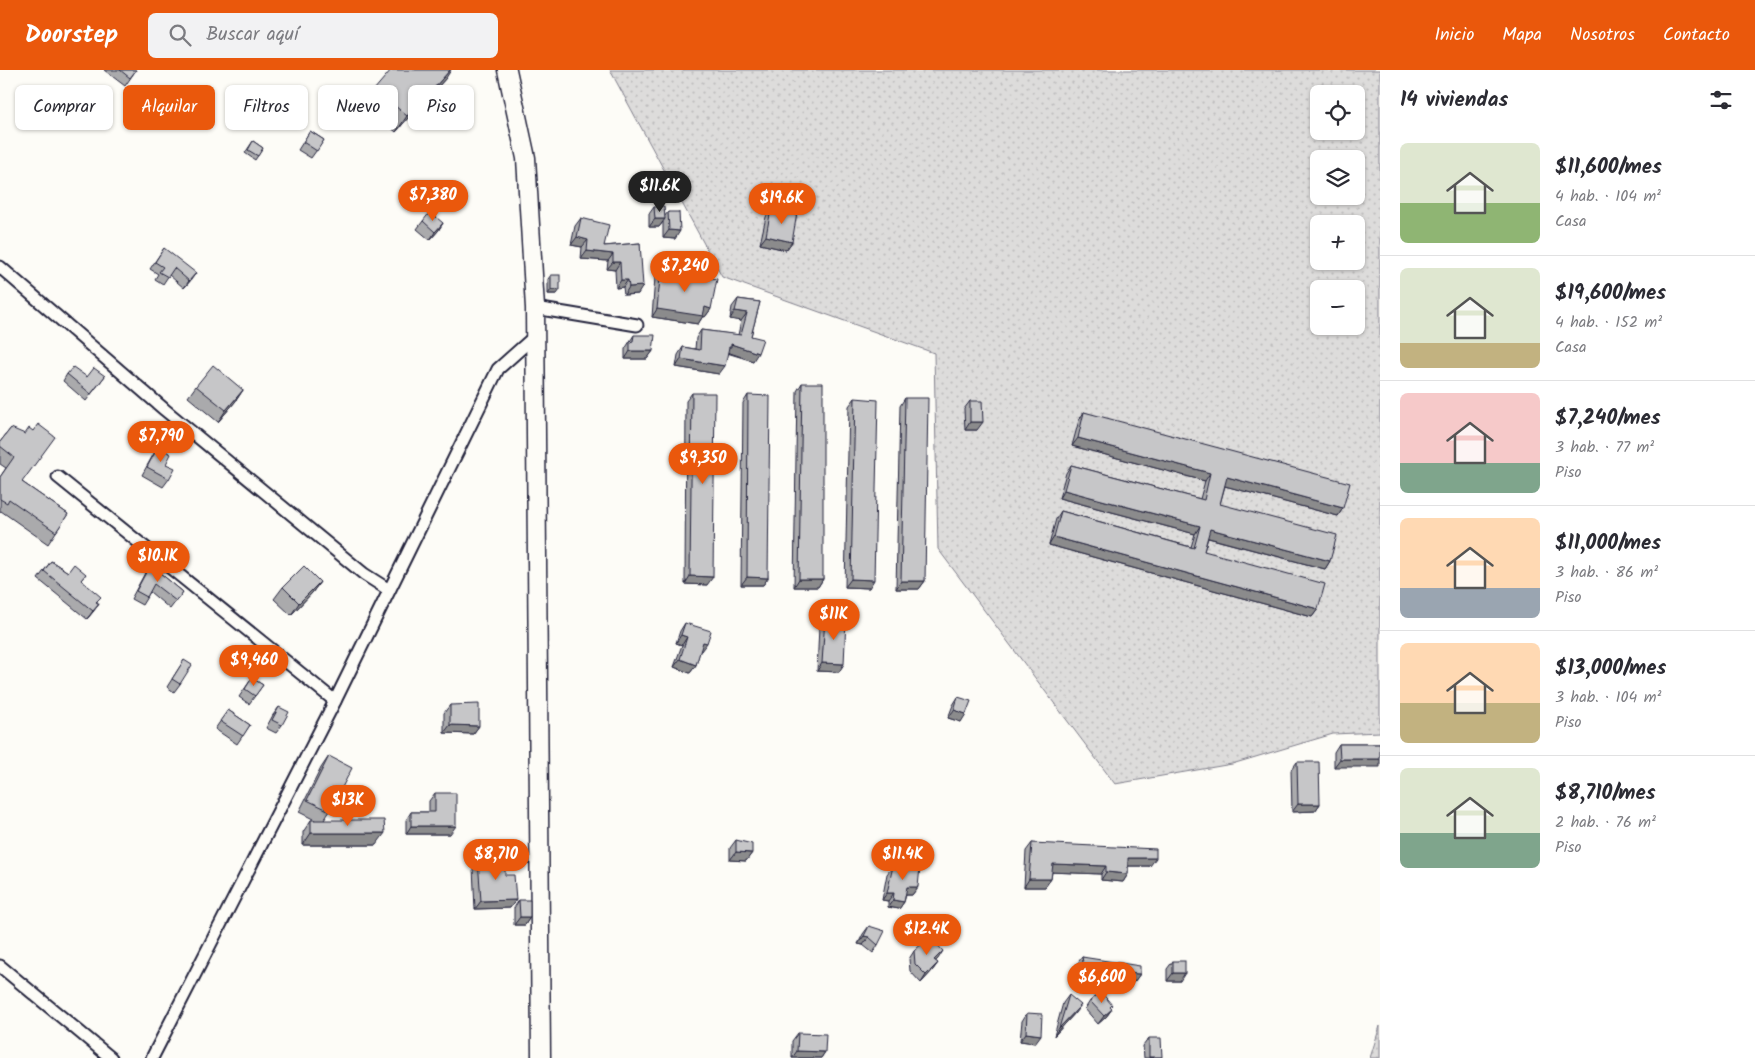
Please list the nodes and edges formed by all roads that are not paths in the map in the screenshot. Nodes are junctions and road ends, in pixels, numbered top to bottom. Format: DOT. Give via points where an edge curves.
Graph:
graph roads {
  1 [pos="507,70"];
  2 [pos="0,267"];
  3 [pos="535,308"];
  4 [pos="637,326"];
  5 [pos="535,336"];
  6 [pos="58,477"];
  7 [pos="389,590"];
  8 [pos="335,701"];
  9 [pos="0,966"];
  10 [pos="111,1058"];
  11 [pos="152,1058"];
  12 [pos="541,1058"];
  1 -- 3 [label="main road" via="526,158"];
  2 -- 7 [label="street" via="165,410 364,574"];
  3 -- 4 [label="street"];
  3 -- 5 [label="main road"];
  5 -- 7 [label="street" via="498,369"];
  5 -- 12 [label="main road"];
  6 -- 8 [label="street"];
  7 -- 8 [label="street"];
  8 -- 11 [label="street"];
  9 -- 10 [label="street"];
}
